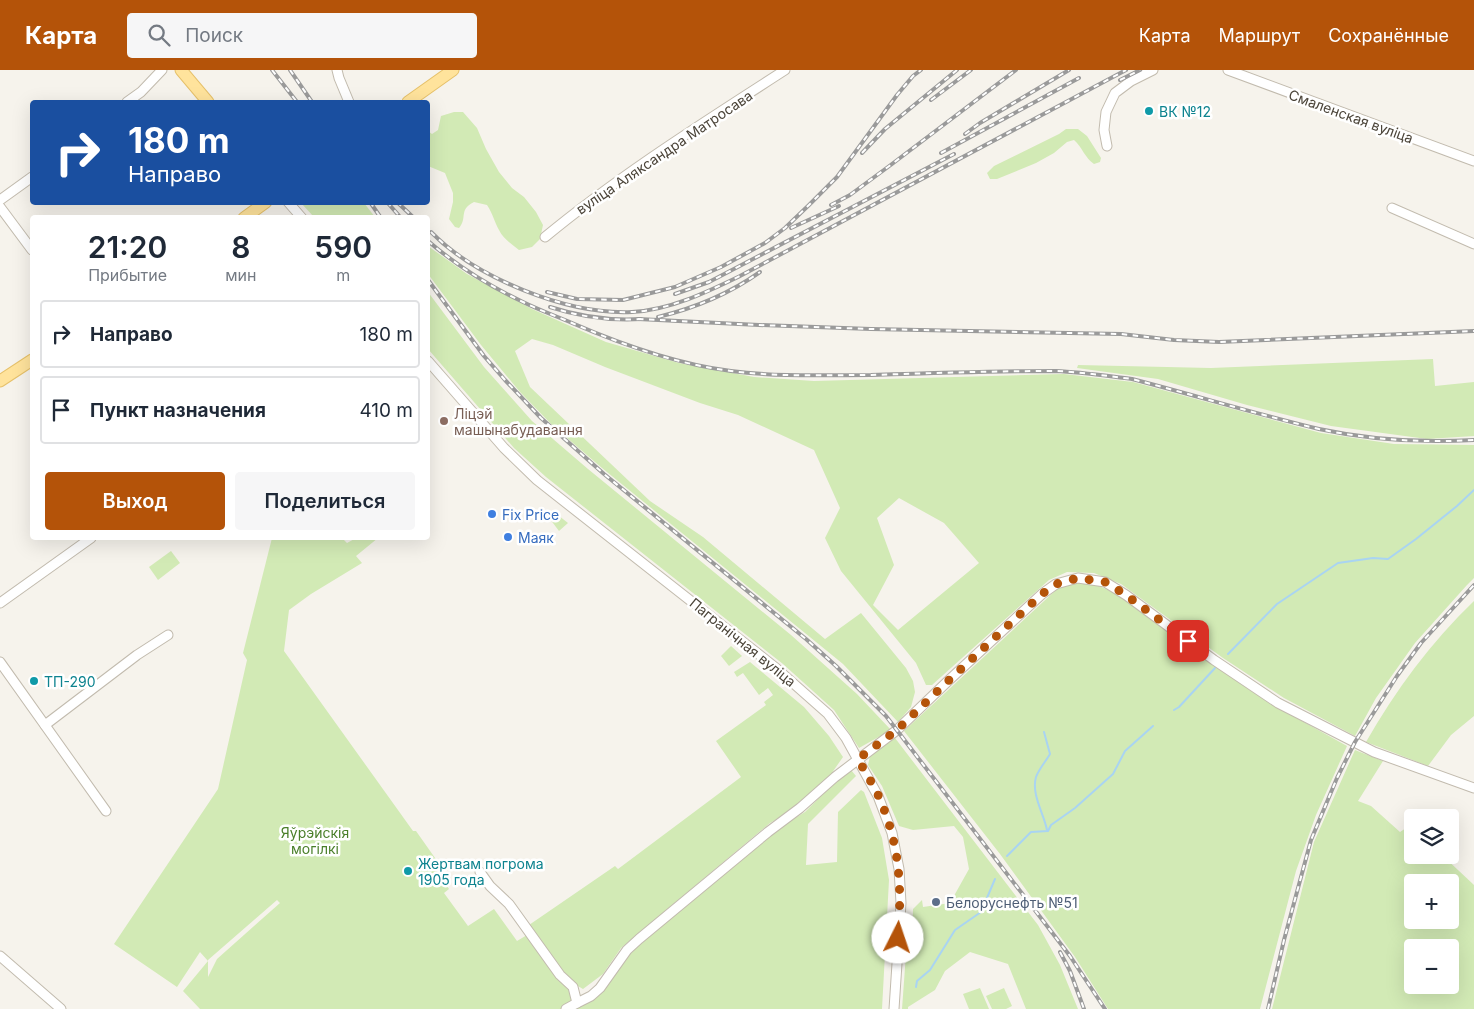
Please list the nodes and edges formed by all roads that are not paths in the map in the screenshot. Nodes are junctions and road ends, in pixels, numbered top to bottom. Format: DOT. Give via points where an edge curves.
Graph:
graph roads {
  1 [pos="162,70"];
  2 [pos="182,70"];
  3 [pos="337,70"];
  4 [pos="453,70"];
  5 [pos="785,70"];
  6 [pos="1153,70"];
  7 [pos="1228,70"];
  8 [pos="130,100"];
  9 [pos="206,100"];
  10 [pos="349,100"];
  11 [pos="411,100"];
  12 [pos="1107,146"];
  13 [pos="1474,161"];
  14 [pos="30,178"];
  15 [pos="0,200"];
  16 [pos="262,205"];
  17 [pos="291,205"];
  18 [pos="0,207"];
  19 [pos="1392,208"];
  20 [pos="248,215"];
  21 [pos="299,215"];
  22 [pos="545,237"];
  23 [pos="1474,244"];
  24 [pos="30,247"];
  25 [pos="30,361"];
  26 [pos="430,363"];
  27 [pos="0,381"];
  28 [pos="87,540"];
  29 [pos="0,603"];
  30 [pos="168,635"];
  31 [pos="0,662"];
  32 [pos="45,725"];
  33 [pos="858,759"];
  34 [pos="1474,788"];
  35 [pos="106,811"];
  36 [pos="480,872"];
  37 [pos="0,956"];
  38 [pos="576,1004"];
  39 [pos="61,1009"];
  40 [pos="566,1009"];
  41 [pos="894,1009"];
  1 -- 8 [label="street"];
  2 -- 9 [label="main road"];
  3 -- 10 [label="street"];
  4 -- 11 [label="main road"];
  5 -- 22 [label="street, вуліца Аляксандра Матросава" via="652,157"];
  6 -- 12 [label="street" via="1115,93 1106,112 1104,130"];
  7 -- 13 [label="street, Смаленская вуліца"];
  14 -- 15 [label="street"];
  16 -- 20 [label="main road"];
  17 -- 21 [label="street"];
  18 -- 24 [label="street"];
  19 -- 23 [label="street"];
  25 -- 27 [label="main road"];
  26 -- 33 [label="street, Пагранічная вуліца" via="504,448 537,480 811,698 828,714"];
  28 -- 29 [label="street"];
  30 -- 32 [label="street"];
  31 -- 32 [label="street"];
  32 -- 35 [label="street"];
  33 -- 34 [label="street" via="897,730 1042,594 1056,584 1078,578 1105,582 1126,595 1278,703 1374,752"];
  33 -- 38 [label="street" via="639,939 627,950 600,988"];
  33 -- 41 [label="street, Пагранічная вуліца" via="878,796 892,833 899,869 901,903"];
  36 -- 38 [label="street" via="573,987"];
  37 -- 39 [label="street"];
  38 -- 40 [label="street"];
}
